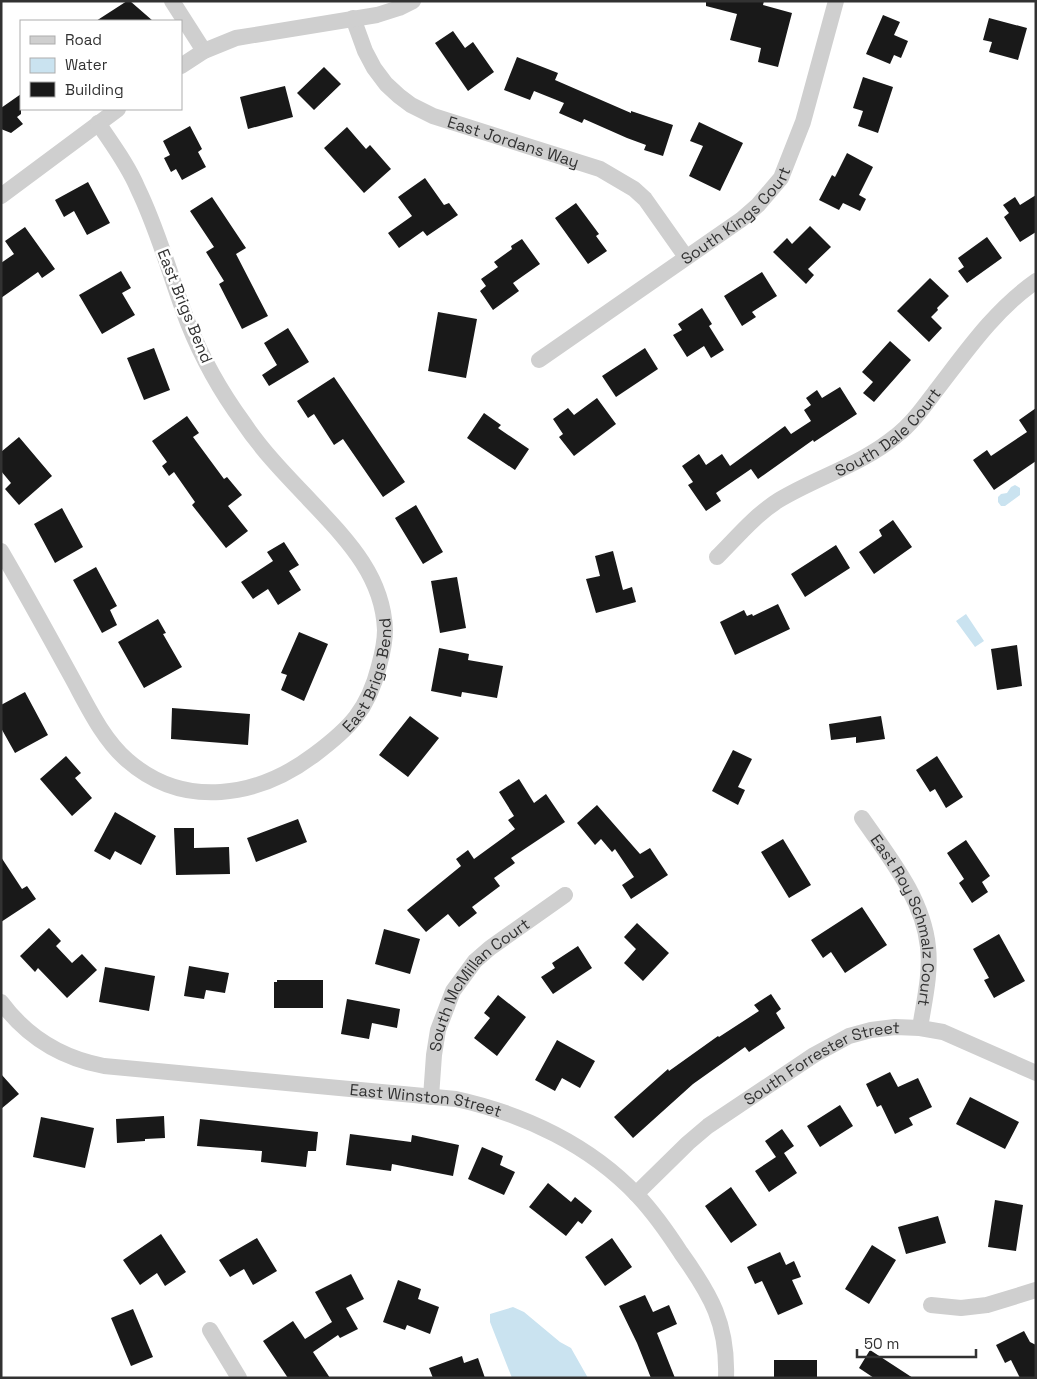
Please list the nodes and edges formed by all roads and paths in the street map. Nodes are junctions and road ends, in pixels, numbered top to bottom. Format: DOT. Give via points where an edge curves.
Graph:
graph roads {
  1 [pos="172,1"];
  2 [pos="413,1"];
  3 [pos="836,1"];
  4 [pos="353,18"];
  5 [pos="204,51"];
  6 [pos="182,65"];
  7 [pos="116,110"];
  8 [pos="98,122"];
  9 [pos="1,196"];
  10 [pos="686,257"];
  11 [pos="1036,281"];
  12 [pos="539,360"];
  13 [pos="1,551"];
  14 [pos="718,557"];
  15 [pos="862,818"];
  16 [pos="565,895"];
  17 [pos="1,1002"];
  18 [pos="920,1028"];
  19 [pos="1036,1072"];
  20 [pos="431,1097"];
  21 [pos="636,1194"];
  22 [pos="1036,1290"];
  23 [pos="931,1305"];
  24 [pos="210,1330"];
  25 [pos="239,1378"];
  26 [pos="726,1378"];
  1 -- 5 [label="street"];
  2 -- 4 [label="street" via="377,15"];
  3 -- 10 [label="street, South Kings Court" via="803,122 781,178 742,219"];
  4 -- 5 [label="street" via="236,38"];
  4 -- 10 [label="street, East Jordans Way" via="374,68 399,96 433,116 569,158 615,177 645,199"];
  5 -- 6 [label="street"];
  7 -- 8 [label="street"];
  8 -- 9 [label="street"];
  8 -- 13 [label="street, East Brigs Bend" via="137,186 201,353 234,411 272,461 352,546 373,582 382,608 385,632 375,683 364,707 348,726 309,758 278,777 241,790 215,792 169,784 128,760 98,724"];
  10 -- 12 [label="street, South Kings Court"];
  11 -- 14 [label="street, South Dale Court" via="997,313 916,416 897,435 877,451 779,500 761,513"];
  15 -- 18 [label="street, East Roy Schmalz Court" via="911,892 925,929 929,966"];
  16 -- 20 [label="street, South McMillan Court" via="490,948 475,961 453,991 438,1030"];
  17 -- 20 [label="street, East Winston Street" via="33,1037 83,1063"];
  18 -- 19 [label="street, South Forrester Street" via="943,1032"];
  18 -- 21 [label="street, South Forrester Street" via="871,1030 831,1045 708,1126"];
  20 -- 21 [label="street, East Winston Street" via="483,1105 542,1128 601,1163"];
  21 -- 26 [label="street, East Winston Street" via="704,1284 726,1343"];
  22 -- 23 [label="street" via="986,1305 961,1308"];
  24 -- 25 [label="street"];
}
